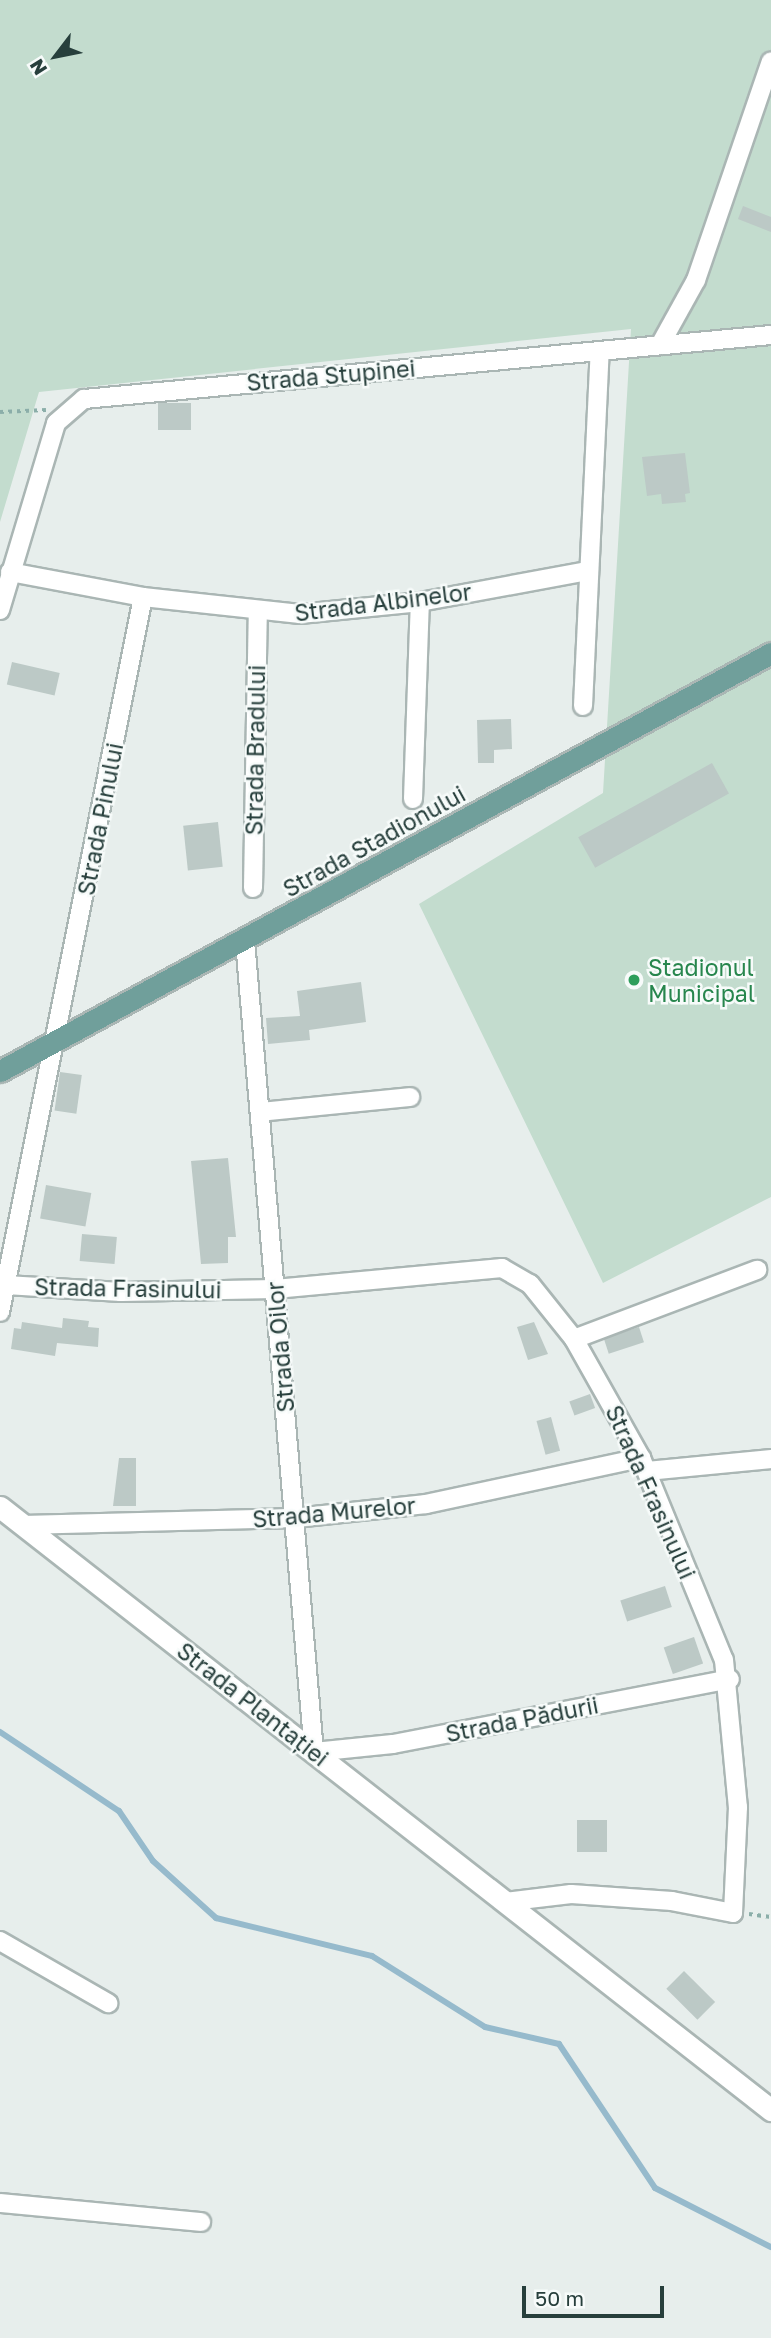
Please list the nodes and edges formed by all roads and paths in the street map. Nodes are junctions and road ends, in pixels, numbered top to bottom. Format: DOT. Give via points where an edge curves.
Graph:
graph roads {
  1 [pos="771,61"];
  2 [pos="771,335"];
  3 [pos="660,345"];
  4 [pos="600,351"];
  5 [pos="65,409"];
  6 [pos="0,412"];
  7 [pos="588,571"];
  8 [pos="10,572"];
  9 [pos="143,597"];
  10 [pos="420,602"];
  11 [pos="0,610"];
  12 [pos="258,612"];
  13 [pos="771,653"];
  14 [pos="583,706"];
  15 [pos="413,799"];
  16 [pos="253,888"];
  17 [pos="246,941"];
  18 [pos="56,1042"];
  19 [pos="0,1070"];
  20 [pos="410,1097"];
  21 [pos="260,1112"];
  22 [pos="757,1270"];
  23 [pos="6,1285"];
  24 [pos="275,1289"];
  25 [pos="0,1312"];
  26 [pos="574,1339"];
  27 [pos="771,1459"];
  28 [pos="644,1464"];
  29 [pos="0,1507"];
  30 [pos="295,1518"];
  31 [pos="23,1525"];
  32 [pos="730,1679"];
  33 [pos="314,1752"];
  34 [pos="505,1902"];
  35 [pos="0,1941"];
  36 [pos="108,2003"];
  37 [pos="771,2110"];
  38 [pos="0,2203"];
  39 [pos="201,2222"];
  1 -- 3 [label="street" via="696,280"];
  2 -- 3 [label="street, Strada Stupinei"];
  3 -- 4 [label="street, Strada Stupinei"];
  4 -- 5 [label="street, Strada Stupinei" via="96,396"];
  4 -- 7 [label="street"];
  5 -- 6 [label="path"];
  5 -- 8 [label="street" via="51,435"];
  7 -- 10 [label="street, Strada Albinelor"];
  7 -- 14 [label="street"];
  8 -- 9 [label="street, Strada Albinelor"];
  8 -- 11 [label="street"];
  9 -- 12 [label="street, Strada Albinelor"];
  9 -- 18 [label="street, Strada Pinului"];
  10 -- 12 [label="street, Strada Albinelor" via="336,612"];
  10 -- 15 [label="street"];
  12 -- 16 [label="street, Strada Bradului"];
  13 -- 17 [label="main road, Strada Stadionului"];
  17 -- 18 [label="main road, Strada Stadionului"];
  17 -- 21 [label="street, Strada Oilor"];
  18 -- 19 [label="main road, Strada Stadionului"];
  18 -- 23 [label="street, Strada Pinului"];
  20 -- 21 [label="street"];
  21 -- 24 [label="street, Strada Oilor"];
  22 -- 26 [label="street"];
  23 -- 24 [label="street, Strada Frasinului" via="121,1293"];
  23 -- 25 [label="street, Strada Pinului"];
  24 -- 26 [label="street, Strada Frasinului" via="509,1269 530,1284"];
  24 -- 30 [label="street, Strada Oilor"];
  26 -- 28 [label="street, Strada Frasinului"];
  27 -- 28 [label="street, Strada Murelor"];
  28 -- 30 [label="street, Strada Murelor" via="468,1498"];
  28 -- 32 [label="street, Strada Frasinului"];
  29 -- 31 [label="main road, Strada Plantației"];
  30 -- 31 [label="street, Strada Murelor"];
  30 -- 33 [label="street, Strada Oilor"];
  31 -- 33 [label="main road, Strada Plantației"];
  32 -- 33 [label="street, Strada Pădurii" via="393,1744"];
  32 -- 34 [label="street, Strada Frasinului" via="738,1807 733,1913 672,1901 571,1894"];
  33 -- 34 [label="main road, Strada Plantației"];
  34 -- 37 [label="main road, Strada Plantației"];
  35 -- 36 [label="street"];
  38 -- 39 [label="street"];
}
